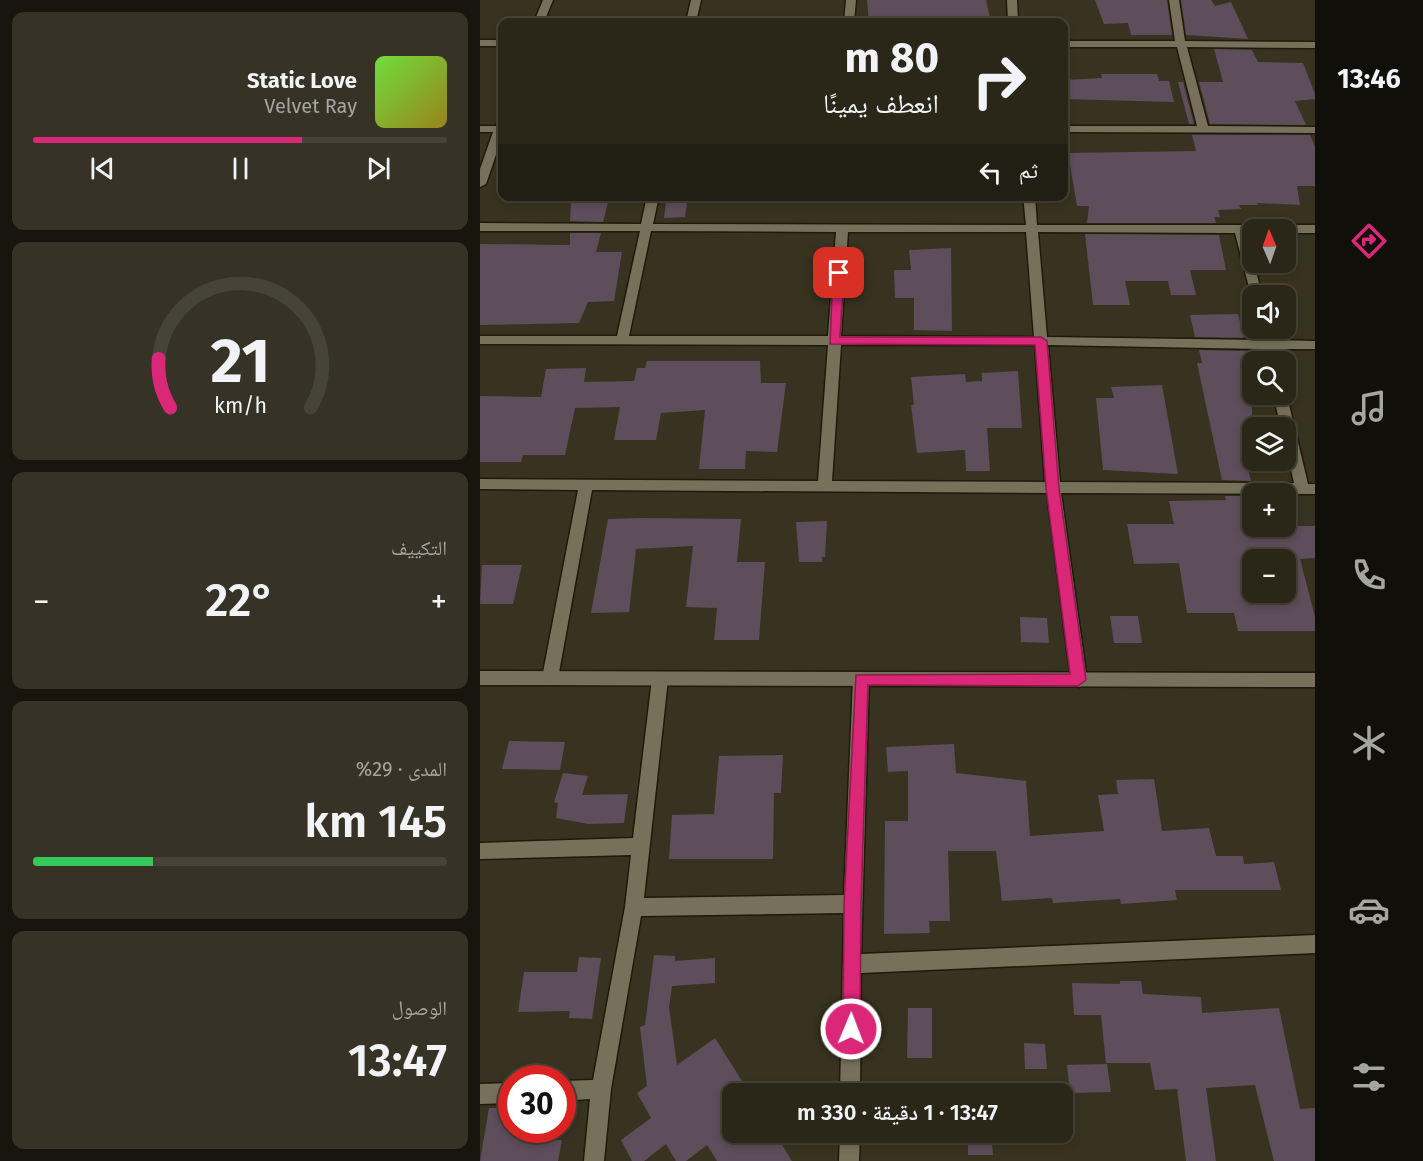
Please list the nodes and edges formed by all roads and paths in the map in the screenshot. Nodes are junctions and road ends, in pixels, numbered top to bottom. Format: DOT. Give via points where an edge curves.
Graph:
graph roads {
  1 [pos="548,0"];
  2 [pos="696,0"];
  3 [pos="851,0"];
  4 [pos="1012,0"];
  5 [pos="1174,0"];
  6 [pos="541,18"];
  7 [pos="692,18"];
  8 [pos="849,18"];
  9 [pos="1013,18"];
  10 [pos="480,43"];
  11 [pos="498,43"];
  12 [pos="1068,44"];
  13 [pos="1181,45"];
  14 [pos="1315,45"];
  15 [pos="498,127"];
  16 [pos="480,129"];
  17 [pos="1068,129"];
  18 [pos="1203,129"];
  19 [pos="1315,130"];
  20 [pos="498,137"];
  21 [pos="480,184"];
  22 [pos="652,201"];
  23 [pos="1029,201"];
  24 [pos="480,227"];
  25 [pos="842,227"];
  26 [pos="648,228"];
  27 [pos="1032,228"];
  28 [pos="1240,229"];
  29 [pos="1315,229"];
  30 [pos="1253,285"];
  31 [pos="1267,339"];
  32 [pos="480,340"];
  33 [pos="622,340"];
  34 [pos="834,341"];
  35 [pos="1041,341"];
  36 [pos="1268,345"];
  37 [pos="1315,345"];
  38 [pos="1269,351"];
  39 [pos="1283,405"];
  40 [pos="480,484"];
  41 [pos="586,485"];
  42 [pos="825,486"];
  43 [pos="1053,488"];
  44 [pos="1308,489"];
  45 [pos="480,678"];
  46 [pos="550,678"];
  47 [pos="660,679"];
  48 [pos="861,679"];
  49 [pos="1078,680"];
  50 [pos="1315,680"];
  51 [pos="641,846"];
  52 [pos="480,851"];
  53 [pos="853,904"];
  54 [pos="634,907"];
  55 [pos="1315,944"];
  56 [pos="852,964"];
  57 [pos="850,1083"];
  58 [pos="601,1089"];
  59 [pos="576,1090"];
  60 [pos="498,1093"];
  61 [pos="480,1094"];
  62 [pos="850,1143"];
  63 [pos="594,1161"];
  64 [pos="849,1161"];
  1 -- 6 [label="street"];
  2 -- 7 [label="street"];
  3 -- 8 [label="street"];
  4 -- 9 [label="street"];
  5 -- 13 [label="street"];
  10 -- 11 [label="street"];
  12 -- 13 [label="street"];
  13 -- 14 [label="street"];
  13 -- 18 [label="street"];
  15 -- 16 [label="street"];
  17 -- 18 [label="street"];
  18 -- 19 [label="street"];
  20 -- 21 [label="street"];
  22 -- 26 [label="street"];
  23 -- 27 [label="street"];
  24 -- 26 [label="street"];
  25 -- 26 [label="street"];
  25 -- 27 [label="street"];
  25 -- 34 [label="street"];
  26 -- 33 [label="street"];
  27 -- 28 [label="street"];
  27 -- 35 [label="street"];
  28 -- 29 [label="street"];
  28 -- 30 [label="street"];
  31 -- 36 [label="street"];
  32 -- 33 [label="street"];
  33 -- 34 [label="street"];
  34 -- 35 [label="street"];
  34 -- 42 [label="street"];
  35 -- 36 [label="street"];
  35 -- 43 [label="street"];
  36 -- 37 [label="street"];
  36 -- 38 [label="street"];
  39 -- 44 [label="street"];
  40 -- 41 [label="street"];
  41 -- 42 [label="street"];
  41 -- 46 [label="street"];
  42 -- 43 [label="street"];
  43 -- 44 [label="street"];
  43 -- 49 [label="street"];
  45 -- 46 [label="street"];
  46 -- 47 [label="street"];
  47 -- 48 [label="street"];
  47 -- 51 [label="street"];
  48 -- 49 [label="street"];
  48 -- 53 [label="street"];
  49 -- 50 [label="street"];
  51 -- 52 [label="street"];
  51 -- 54 [label="street"];
  53 -- 54 [label="street"];
  53 -- 56 [label="street"];
  54 -- 58 [label="street"];
  55 -- 56 [label="street"];
  56 -- 57 [label="street"];
  58 -- 59 [label="street"];
  58 -- 63 [label="street"];
  60 -- 61 [label="street"];
  62 -- 64 [label="street"];
}
